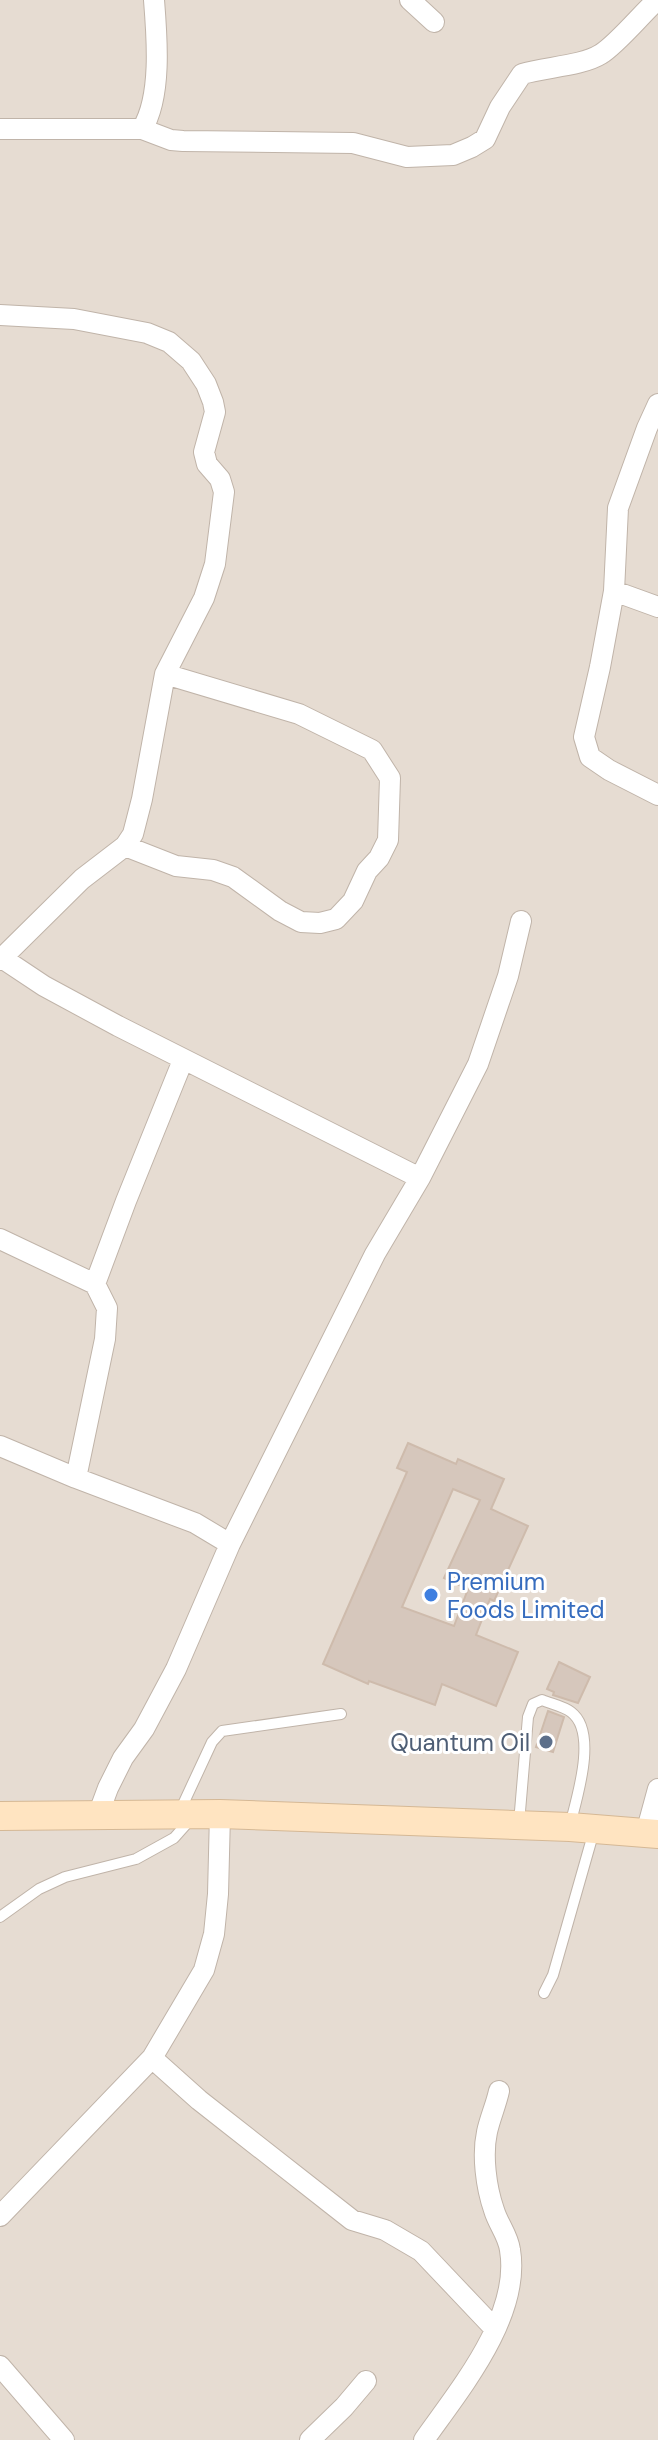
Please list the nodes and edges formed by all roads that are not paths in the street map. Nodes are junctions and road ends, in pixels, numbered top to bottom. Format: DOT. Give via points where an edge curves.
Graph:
graph roads {
  1 [pos="154,0"];
  2 [pos="410,0"];
  3 [pos="655,1"];
  4 [pos="434,22"];
  5 [pos="0,129"];
  6 [pos="142,129"];
  7 [pos="0,315"];
  8 [pos="658,404"];
  9 [pos="614,591"];
  10 [pos="658,607"];
  11 [pos="165,674"];
  12 [pos="658,795"];
  13 [pos="125,846"];
  14 [pos="521,921"];
  15 [pos="1,959"];
  16 [pos="183,1060"];
  17 [pos="420,1178"];
  18 [pos="0,1239"];
  19 [pos="95,1284"];
  20 [pos="0,1446"];
  21 [pos="76,1478"];
  22 [pos="230,1544"];
  23 [pos="341,1714"];
  24 [pos="658,1789"];
  25 [pos="198,1814"];
  26 [pos="98,1815"];
  27 [pos="0,1816"];
  28 [pos="519,1825"];
  29 [pos="582,1828"];
  30 [pos="652,1834"];
  31 [pos="0,1917"];
  32 [pos="544,1993"];
  33 [pos="152,2058"];
  34 [pos="499,2091"];
  35 [pos="0,2216"];
  36 [pos="495,2329"];
  37 [pos="0,2366"];
  38 [pos="366,2381"];
  39 [pos="64,2440"];
  40 [pos="310,2440"];
  41 [pos="424,2440"];
  1 -- 6 [label="street" via="155,70 150,112"];
  2 -- 4 [label="street"];
  3 -- 6 [label="street" via="601,54 522,74 485,139 453,155 407,157 345,142 171,140"];
  5 -- 6 [label="street"];
  7 -- 11 [label="street" via="74,319 147,333 169,342 191,361 206,384 215,412 204,458 224,492 215,564 204,598"];
  8 -- 9 [label="street" via="618,508"];
  9 -- 10 [label="street"];
  9 -- 12 [label="street" via="584,737 590,757"];
  11 -- 13 [label="street" via="142,799"];
  11 -- 13 [label="street" via="299,714 372,750 390,778 388,840 353,901 336,919 320,923 301,922 280,911 233,877 176,866"];
  13 -- 15 [label="street" via="82,879"];
  14 -- 17 [label="street" via="478,1064"];
  15 -- 16 [label="street"];
  16 -- 17 [label="street"];
  16 -- 19 [label="street"];
  17 -- 22 [label="street" via="375,1254"];
  18 -- 19 [label="street"];
  19 -- 21 [label="street" via="107,1308 105,1339"];
  20 -- 21 [label="street"];
  21 -- 22 [label="street" via="195,1523"];
  22 -- 26 [label="street" via="176,1669 123,1758"];
  23 -- 25 [label="lane" via="222,1731 212,1742"];
  24 -- 30 [label="street"];
  25 -- 26 [label="main road"];
  25 -- 28 [label="main road"];
  25 -- 31 [label="lane" via="174,1838 136,1859 65,1877"];
  25 -- 33 [label="street" via="215,1921 204,1970"];
  26 -- 27 [label="main road"];
  28 -- 29 [label="main road"];
  28 -- 29 [label="lane" via="528,1717 533,1704 542,1700 569,1710 584,1733"];
  29 -- 30 [label="main road"];
  29 -- 32 [label="lane" via="553,1975"];
  33 -- 35 [label="street"];
  33 -- 36 [label="street" via="352,2220 385,2230 421,2251"];
  34 -- 36 [label="street" via="487,2132 487,2174 494,2212 510,2250 511,2279"];
  36 -- 41 [label="street"];
  37 -- 39 [label="street"];
  38 -- 40 [label="street"];
}
